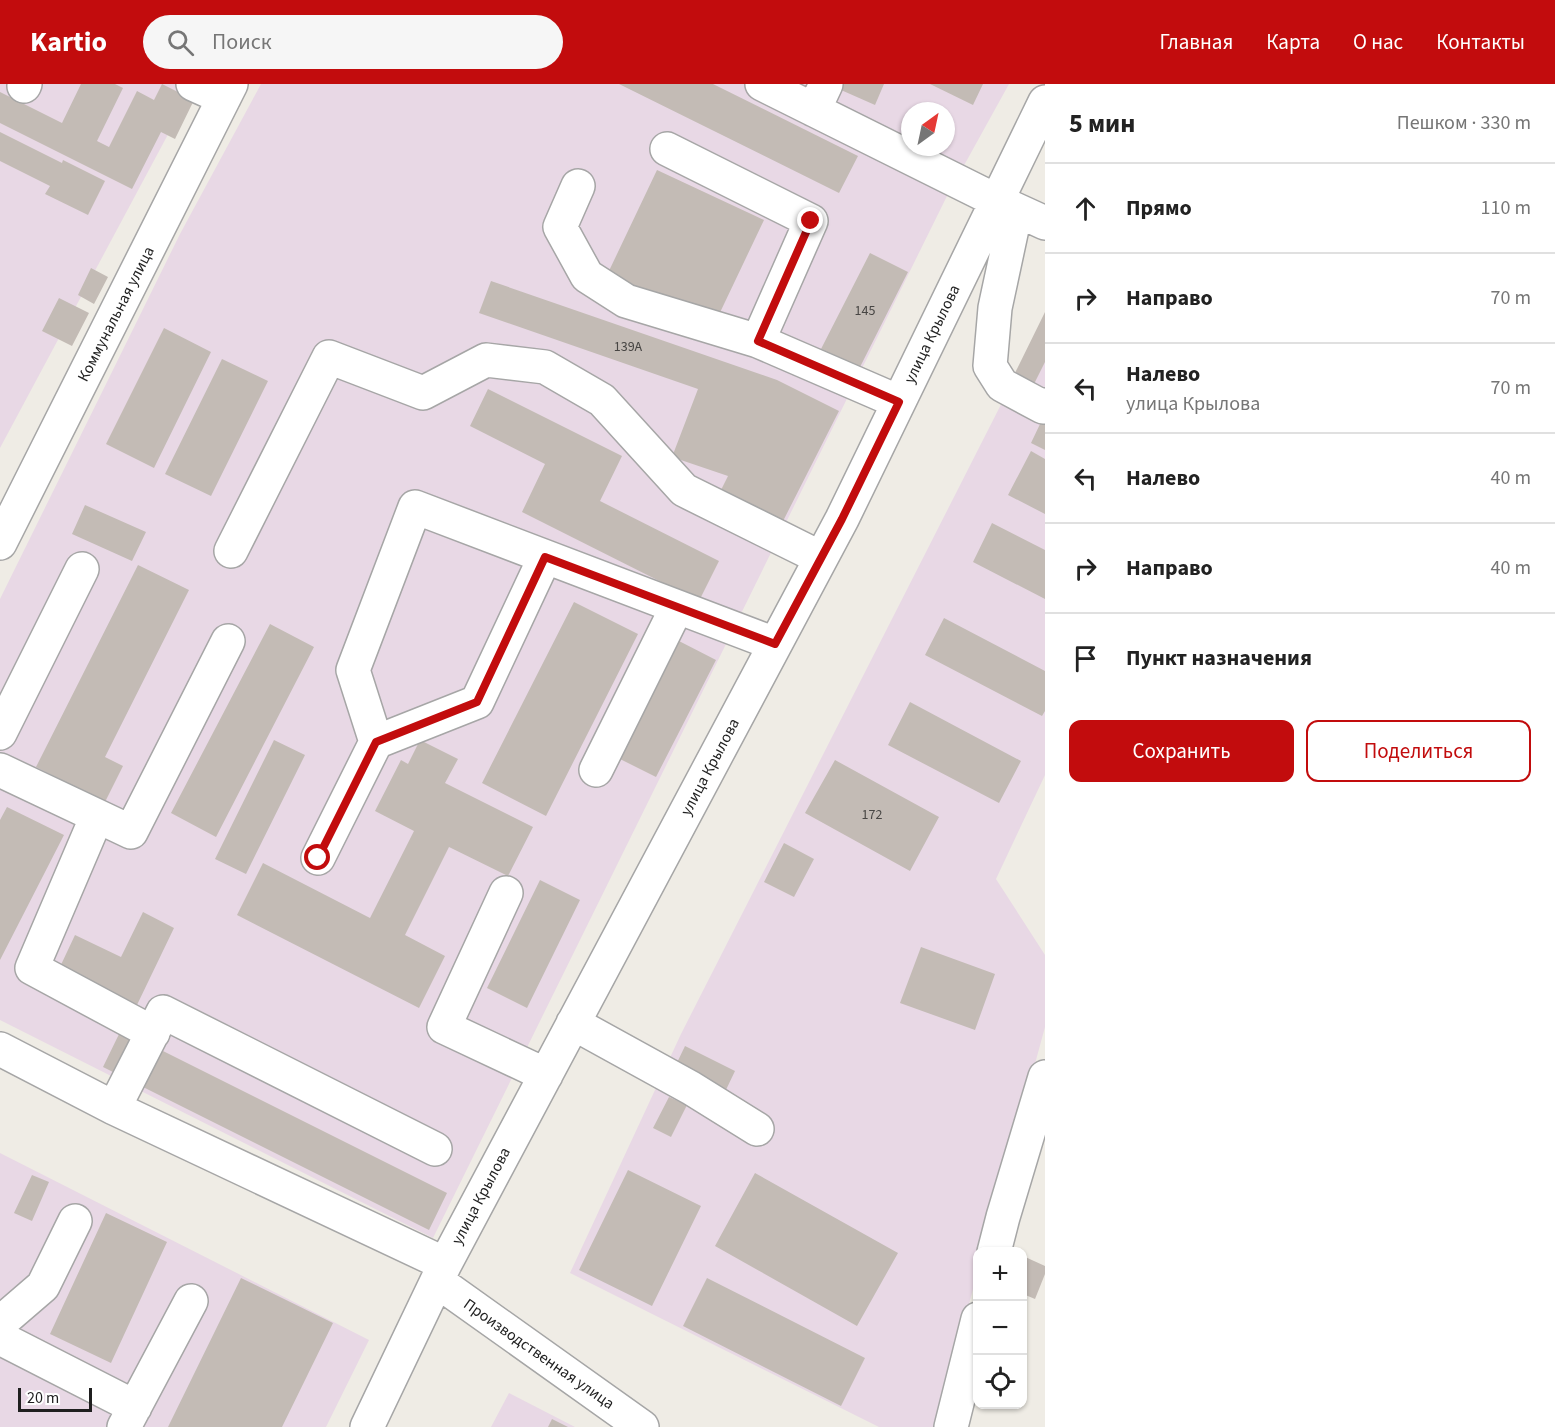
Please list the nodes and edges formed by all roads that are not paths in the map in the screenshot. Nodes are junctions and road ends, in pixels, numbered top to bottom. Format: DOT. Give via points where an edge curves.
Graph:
graph roads {
  1 [pos="193,84"];
  2 [pos="762,84"];
  3 [pos="228,91"];
  4 [pos="820,97"];
  5 [pos="1045,102"];
  6 [pos="667,149"];
  7 [pos="578,186"];
  8 [pos="1019,212"];
  9 [pos="758,341"];
  10 [pos="899,402"];
  11 [pos="1045,405"];
  12 [pos="1,540"];
  13 [pos="231,551"];
  14 [pos="545,557"];
  15 [pos="821,558"];
  16 [pos="82,569"];
  17 [pos="677,607"];
  18 [pos="228,641"];
  19 [pos="775,644"];
  20 [pos="0,733"];
  21 [pos="376,742"];
  22 [pos="596,770"];
  23 [pos="0,771"];
  24 [pos="97,816"];
  25 [pos="318,858"];
  26 [pos="506,893"];
  27 [pos="573,1023"];
  28 [pos="153,1032"];
  29 [pos="0,1049"];
  30 [pos="546,1075"];
  31 [pos="1045,1077"];
  32 [pos="114,1108"];
  33 [pos="757,1129"];
  34 [pos="435,1149"];
  35 [pos="75,1221"];
  36 [pos="995,1247"];
  37 [pos="441,1273"];
  38 [pos="190,1301"];
  39 [pos="0,1323"];
  40 [pos="0,1338"];
  41 [pos="973,1339"];
  42 [pos="129,1417"];
  43 [pos="367,1427"];
  44 [pos="642,1427"];
  45 [pos="951,1427"];
  1 -- 3 [label="street"];
  2 -- 4 [label="street"];
  3 -- 12 [label="street, Коммунальная улица"];
  4 -- 8 [label="street"];
  5 -- 8 [label="street, улица Крылова"];
  6 -- 9 [label="street" via="811,221"];
  7 -- 9 [label="street" via="560,227 587,276 626,301"];
  8 -- 10 [label="street, улица Крылова"];
  8 -- 11 [label="street" via="995,308 990,366 1002,385"];
  9 -- 10 [label="street"];
  10 -- 15 [label="street, улица Крылова"];
  13 -- 15 [label="street" via="330,357 423,393 486,360 545,367 602,400 684,490"];
  14 -- 17 [label="street"];
  14 -- 21 [label="street" via="477,702"];
  14 -- 21 [label="street" via="415,507 353,670"];
  15 -- 19 [label="street, улица Крылова"];
  16 -- 20 [label="street"];
  17 -- 19 [label="street"];
  17 -- 22 [label="street"];
  18 -- 24 [label="street" via="131,832"];
  19 -- 27 [label="street, улица Крылова"];
  21 -- 25 [label="street"];
  23 -- 24 [label="street"];
  24 -- 28 [label="street" via="32,968"];
  26 -- 30 [label="street" via="444,1027"];
  27 -- 30 [label="street, улица Крылова"];
  27 -- 33 [label="street" via="692,1088"];
  28 -- 32 [label="street"];
  28 -- 34 [label="street" via="163,1012"];
  29 -- 32 [label="street, Производственная улица"];
  30 -- 37 [label="street, улица Крылова"];
  31 -- 36 [label="street"];
  32 -- 37 [label="street, Производственная улица"];
  35 -- 39 [label="street" via="43,1286"];
  37 -- 43 [label="street, улица Крылова"];
  37 -- 44 [label="street, Производственная улица"];
  38 -- 42 [label="street"];
  40 -- 42 [label="street"];
  41 -- 45 [label="street"];
}
